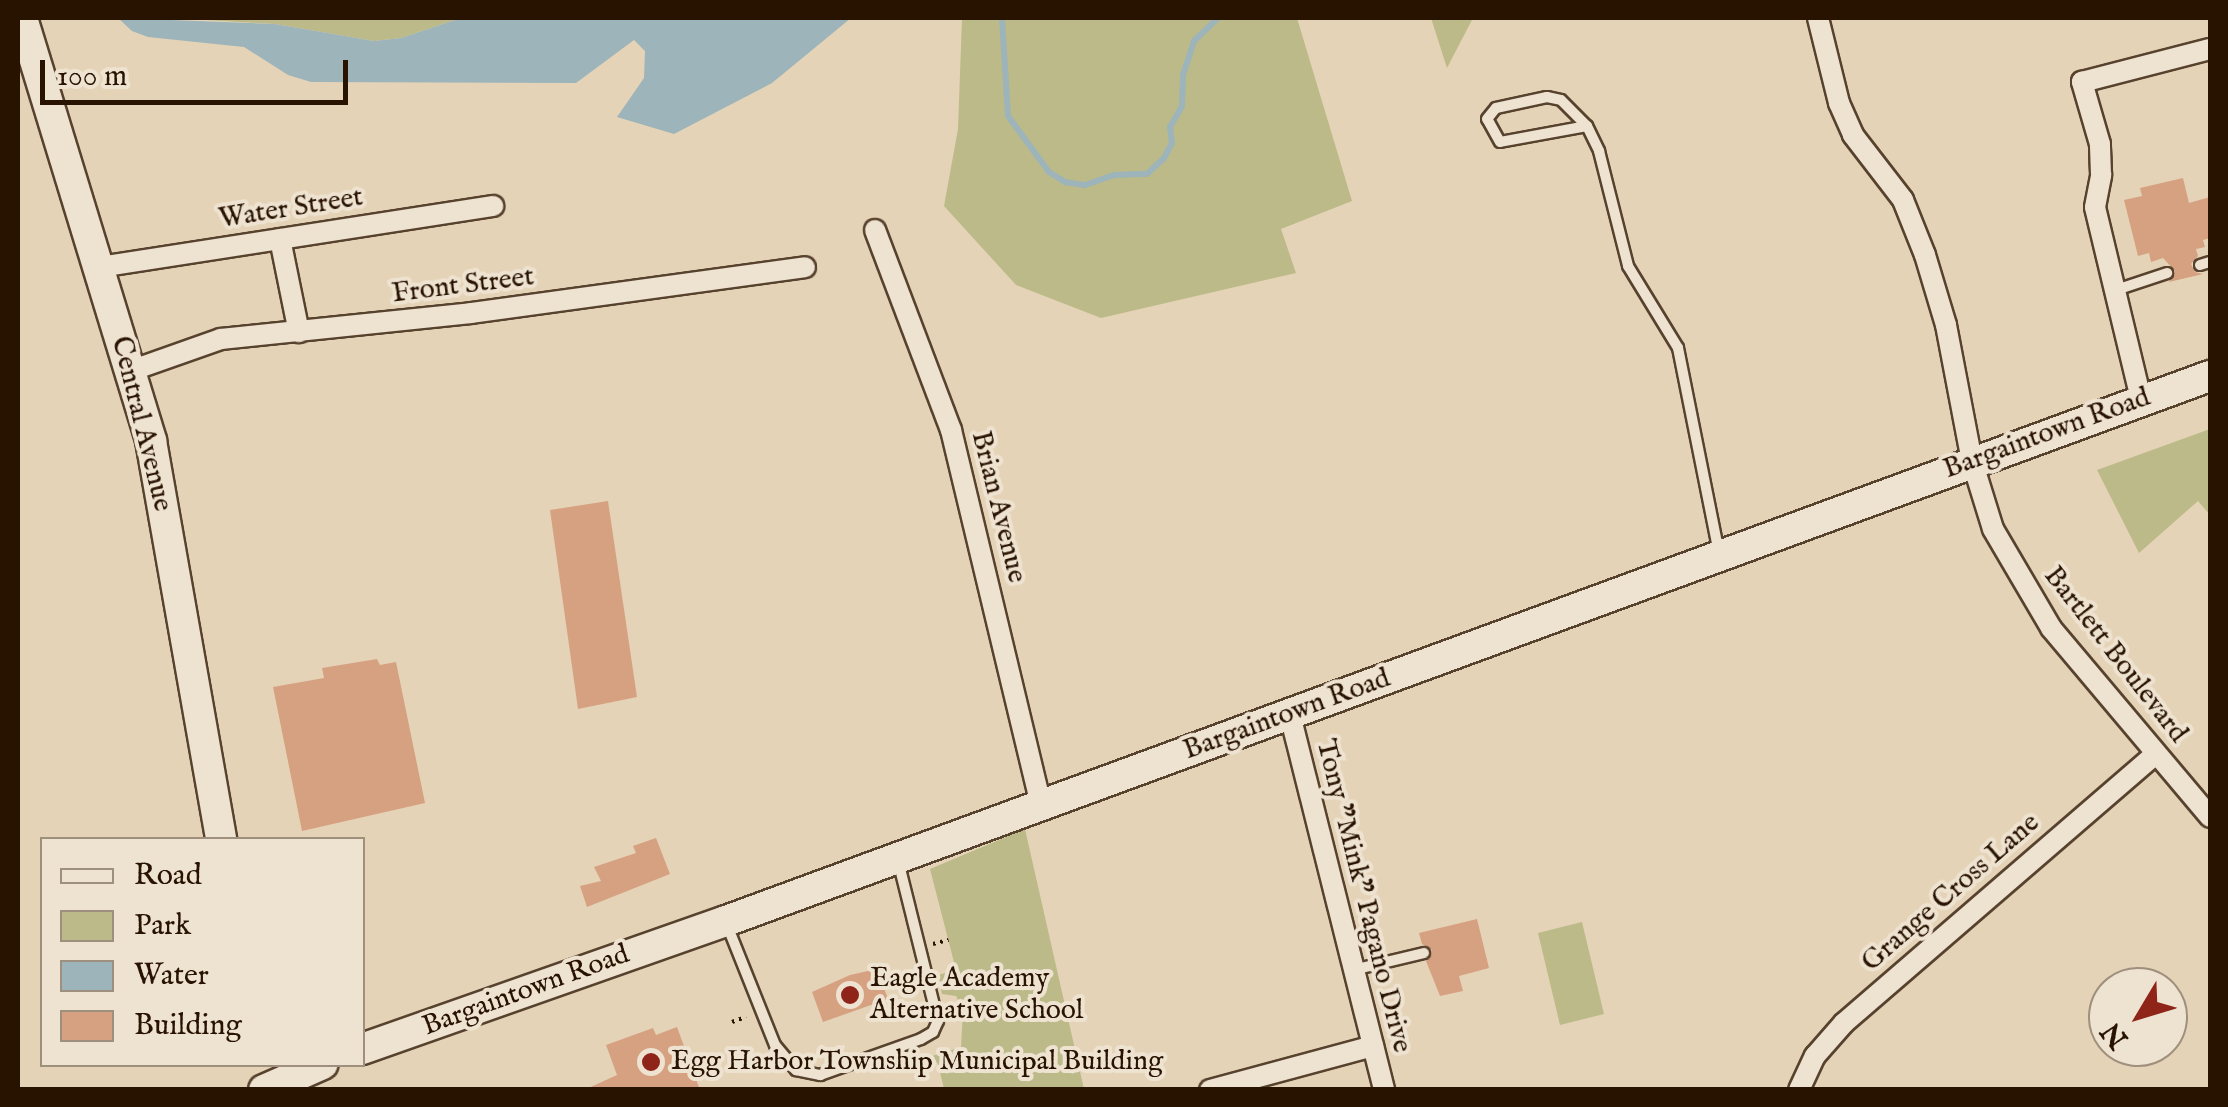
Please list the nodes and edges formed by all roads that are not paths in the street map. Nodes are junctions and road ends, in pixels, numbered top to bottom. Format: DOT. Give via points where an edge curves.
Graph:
graph roads {
  1 [pos="22,18"];
  2 [pos="1818,18"];
  3 [pos="2210,49"];
  4 [pos="1586,126"];
  5 [pos="493,206"];
  6 [pos="875,230"];
  7 [pos="280,238"];
  8 [pos="99,267"];
  9 [pos="805,267"];
  10 [pos="2167,273"];
  11 [pos="2114,290"];
  12 [pos="299,332"];
  13 [pos="130,371"];
  14 [pos="2210,376"];
  15 [pos="2140,399"];
  16 [pos="1972,461"];
  17 [pos="1719,555"];
  18 [pos="1290,715"];
  19 [pos="2156,754"];
  20 [pos="1041,805"];
  21 [pos="2210,817"];
  22 [pos="220,837"];
  23 [pos="898,858"];
  24 [pos="726,922"];
  25 [pos="1424,953"];
  26 [pos="1354,970"];
  27 [pos="1373,1046"];
  28 [pos="365,1047"];
  29 [pos="316,1067"];
  30 [pos="264,1089"];
  31 [pos="1210,1090"];
  32 [pos="1384,1090"];
  33 [pos="1799,1090"];
  1 -- 8 [label="main road, Central Avenue"];
  2 -- 16 [label="street, Bartlett Boulevard" via="1853,135 1903,200 1925,254"];
  3 -- 11 [label="street" via="2082,82 2100,144 2095,206"];
  4 -- 4 [label="lane" via="1562,100 1547,97 1496,108 1487,119 1500,142"];
  4 -- 17 [label="lane" via="1600,151 1628,266 1678,348"];
  5 -- 7 [label="street, Water Street"];
  6 -- 20 [label="street, Brian Avenue" via="952,430"];
  7 -- 8 [label="street, Water Street"];
  7 -- 12 [label="street"];
  8 -- 13 [label="main road, Central Avenue"];
  9 -- 12 [label="street, Front Street"];
  10 -- 11 [label="lane"];
  11 -- 15 [label="street"];
  12 -- 13 [label="street, Front Street" via="211,341"];
  13 -- 22 [label="main road, Central Avenue" via="158,474"];
  14 -- 15 [label="main road, Bargaintown Road"];
  15 -- 16 [label="main road, Bargaintown Road"];
  16 -- 17 [label="main road, Bargaintown Road"];
  16 -- 19 [label="street, Bartlett Boulevard" via="1994,530 2019,578"];
  17 -- 18 [label="main road, Bargaintown Road"];
  18 -- 20 [label="main road, Bargaintown Road"];
  18 -- 26 [label="street, Tony \"Mink\" Pagano Drive"];
  19 -- 21 [label="street, Bartlett Boulevard"];
  19 -- 33 [label="street, Grange Cross Lane" via="1844,1023 1815,1056"];
  20 -- 23 [label="main road, Bargaintown Road"];
  23 -- 24 [label="main road, Bargaintown Road"];
  23 -- 24 [label="lane" via="938,1018 921,1039 820,1075 796,1070 775,1045"];
  24 -- 28 [label="main road, Bargaintown Road"];
  25 -- 26 [label="lane"];
  26 -- 27 [label="street, Tony \"Mink\" Pagano Drive"];
  27 -- 31 [label="street"];
  27 -- 32 [label="street, Tony \"Mink\" Pagano Drive"];
  29 -- 30 [label="main road"];
}
